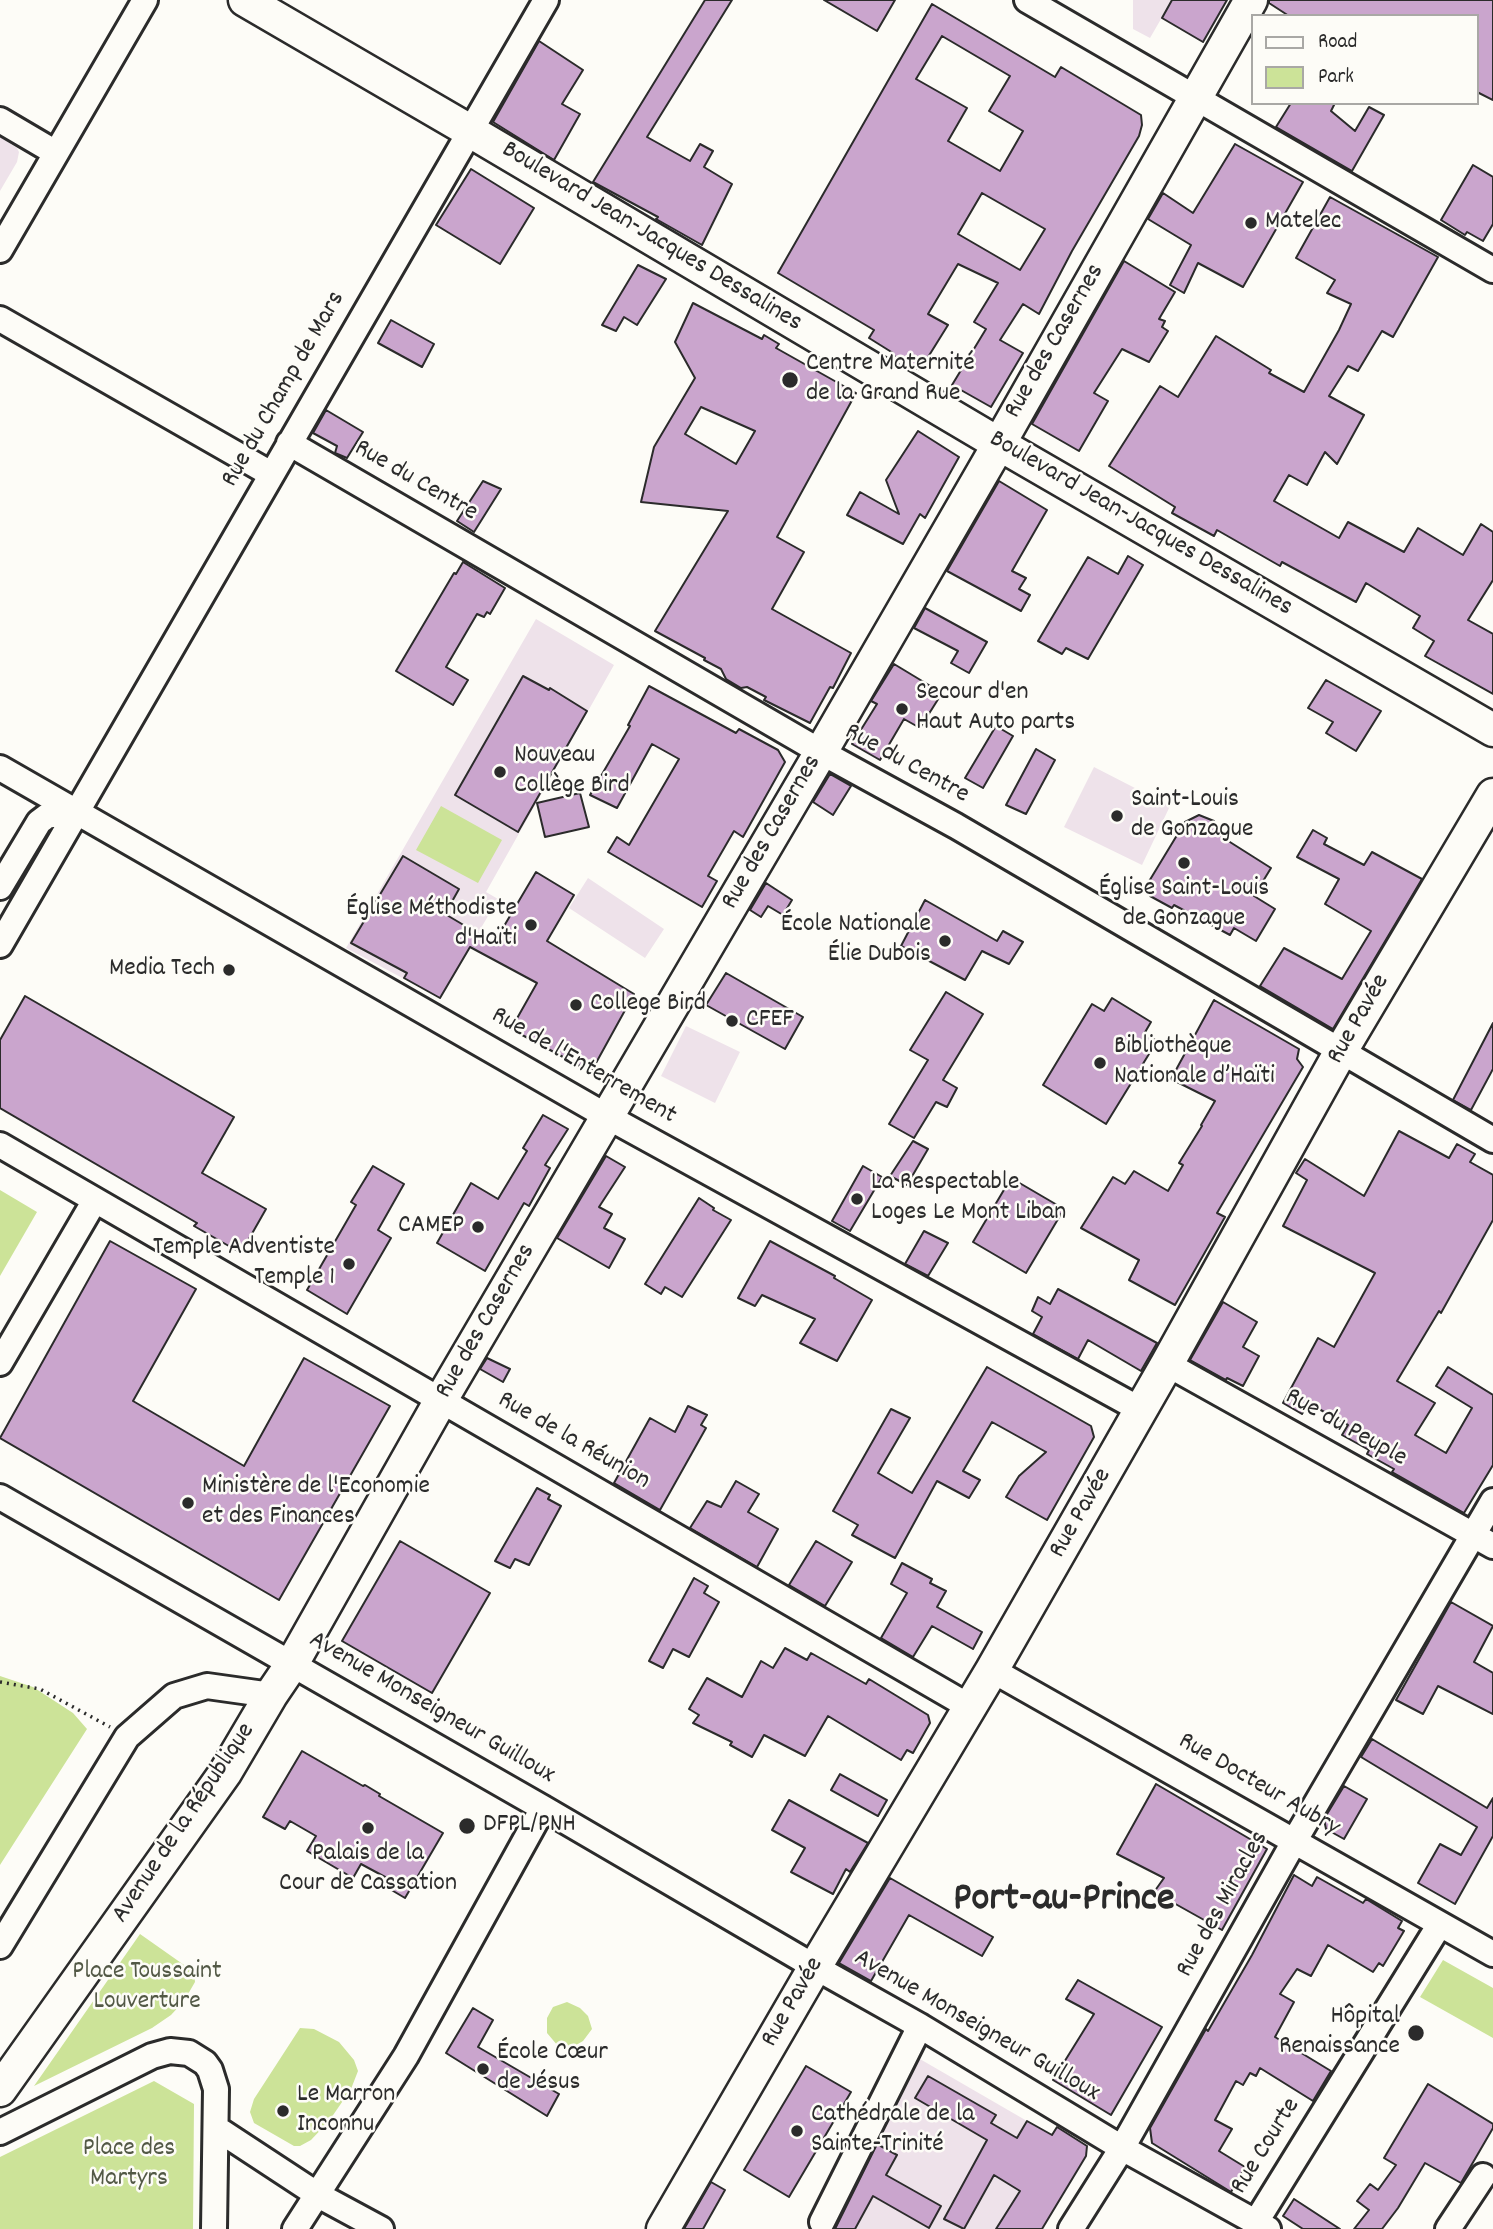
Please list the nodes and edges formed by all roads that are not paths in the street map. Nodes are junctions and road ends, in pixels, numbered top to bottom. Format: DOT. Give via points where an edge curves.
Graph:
graph roads {
  1 [pos="145,0"];
  2 [pos="245,0"];
  3 [pos="546,0"];
  4 [pos="1027,0"];
  5 [pos="1251,0"];
  6 [pos="1195,96"];
  7 [pos="0,120"];
  8 [pos="470,131"];
  9 [pos="56,153"];
  10 [pos="0,250"];
  11 [pos="1493,270"];
  12 [pos="0,319"];
  13 [pos="289,443"];
  14 [pos="999,444"];
  15 [pos="271,474"];
  16 [pos="1493,730"];
  17 [pos="821,752"];
  18 [pos="0,768"];
  19 [pos="1493,795"];
  20 [pos="76,811"];
  21 [pos="0,887"];
  22 [pos="0,945"];
  23 [pos="1340,1051"];
  24 [pos="608,1117"];
  25 [pos="1493,1140"];
  26 [pos="0,1145"];
  27 [pos="95,1200"];
  28 [pos="0,1363"];
  29 [pos="1167,1364"];
  30 [pos="441,1400"];
  31 [pos="1141,1410"];
  32 [pos="0,1497"];
  33 [pos="1493,1502"];
  34 [pos="1484,1540"];
  35 [pos="292,1664"];
  36 [pos="992,1670"];
  37 [pos="271,1695"];
  38 [pos="970,1707"];
  39 [pos="543,1808"];
  40 [pos="1295,1840"];
  41 [pos="1440,1924"];
  42 [pos="0,1946"];
  43 [pos="1493,1954"];
  44 [pos="815,1968"];
  45 [pos="920,2026"];
  46 [pos="0,2090"];
  47 [pos="216,2128"];
  48 [pos="0,2132"];
  49 [pos="1122,2148"];
  50 [pos="1483,2176"];
  51 [pos="318,2195"];
  52 [pos="822,2222"];
  53 [pos="1262,2225"];
  54 [pos="214,2229"];
  55 [pos="295,2229"];
  56 [pos="381,2229"];
  57 [pos="663,2229"];
  58 [pos="1071,2229"];
  59 [pos="1448,2229"];
  1 -- 9 [label="street"];
  2 -- 8 [label="main road, Boulevard Jean-Jacques Dessalines"];
  3 -- 8 [label="street, Rue du Champ de Mars"];
  4 -- 6 [label="street"];
  5 -- 6 [label="main road, Rue des Casernes"];
  6 -- 11 [label="street"];
  6 -- 14 [label="main road, Rue des Casernes"];
  7 -- 9 [label="street"];
  8 -- 13 [label="street, Rue du Champ de Mars"];
  8 -- 14 [label="main road, Boulevard Jean-Jacques Dessalines"];
  9 -- 10 [label="street"];
  12 -- 15 [label="street"];
  13 -- 15 [label="street, Rue du Champ de Mars"];
  13 -- 17 [label="street, Rue du Centre"];
  14 -- 16 [label="main road, Boulevard Jean-Jacques Dessalines"];
  14 -- 17 [label="main road, Rue des Casernes"];
  15 -- 20 [label="street, Rue du Champ de Mars"];
  17 -- 23 [label="street, Rue du Centre"];
  17 -- 24 [label="main road, Rue des Casernes"];
  18 -- 20 [label="street, Rue de l'Enterrement"];
  19 -- 23 [label="main road, Rue Pavée"];
  20 -- 21 [label="street" via="52,814 39,822"];
  20 -- 22 [label="street, Rue du Champ de Mars"];
  20 -- 24 [label="street, Rue de l'Enterrement"];
  23 -- 25 [label="street, Rue du Centre"];
  23 -- 29 [label="main road, Rue Pavée"];
  24 -- 30 [label="main road, Rue des Casernes"];
  24 -- 31 [label="street, Rue de l'Enterrement"];
  26 -- 27 [label="street, Rue de la Réunion"];
  27 -- 28 [label="street"];
  27 -- 30 [label="street, Rue de la Réunion"];
  29 -- 31 [label="main road, Rue Pavée"];
  29 -- 34 [label="street, Rue du Peuple"];
  30 -- 35 [label="main road, Rue des Casernes"];
  30 -- 38 [label="street, Rue de la Réunion"];
  31 -- 36 [label="main road, Rue Pavée"];
  32 -- 35 [label="street, Avenue Monseigneur Guilloux"];
  33 -- 34 [label="street, Rue des Miracles"];
  34 -- 40 [label="street, Rue des Miracles"];
  35 -- 37 [label="main road, Avenue de la République"];
  35 -- 39 [label="street, Avenue Monseigneur Guilloux"];
  36 -- 38 [label="main road, Rue Pavée"];
  36 -- 40 [label="street, Rue Docteur Aubry"];
  37 -- 42 [label="street, Avenue de la République" via="206,1686 174,1696 127,1737"];
  37 -- 46 [label="main road, Avenue de la République" via="225,1773"];
  38 -- 44 [label="main road, Rue Pavée"];
  39 -- 44 [label="street, Avenue Monseigneur Guilloux"];
  39 -- 51 [label="street" via="406,2056"];
  40 -- 41 [label="street, Rue Docteur Aubry"];
  40 -- 49 [label="street, Rue des Miracles"];
  41 -- 43 [label="street, Rue Docteur Aubry"];
  41 -- 53 [label="street, Rue Courte"];
  44 -- 45 [label="street, Avenue Monseigneur Guilloux"];
  44 -- 57 [label="main road, Rue Pavée"];
  45 -- 49 [label="street, Avenue Monseigneur Guilloux"];
  45 -- 52 [label="street"];
  47 -- 48 [label="street" via="211,2070 197,2057 170,2051"];
  47 -- 51 [label="street"];
  47 -- 54 [label="street"];
  49 -- 53 [label="street, Avenue Monseigneur Guilloux"];
  49 -- 58 [label="street, Rue des Miracles"];
  50 -- 59 [label="street"];
  51 -- 55 [label="street"];
  51 -- 56 [label="street"];
}
